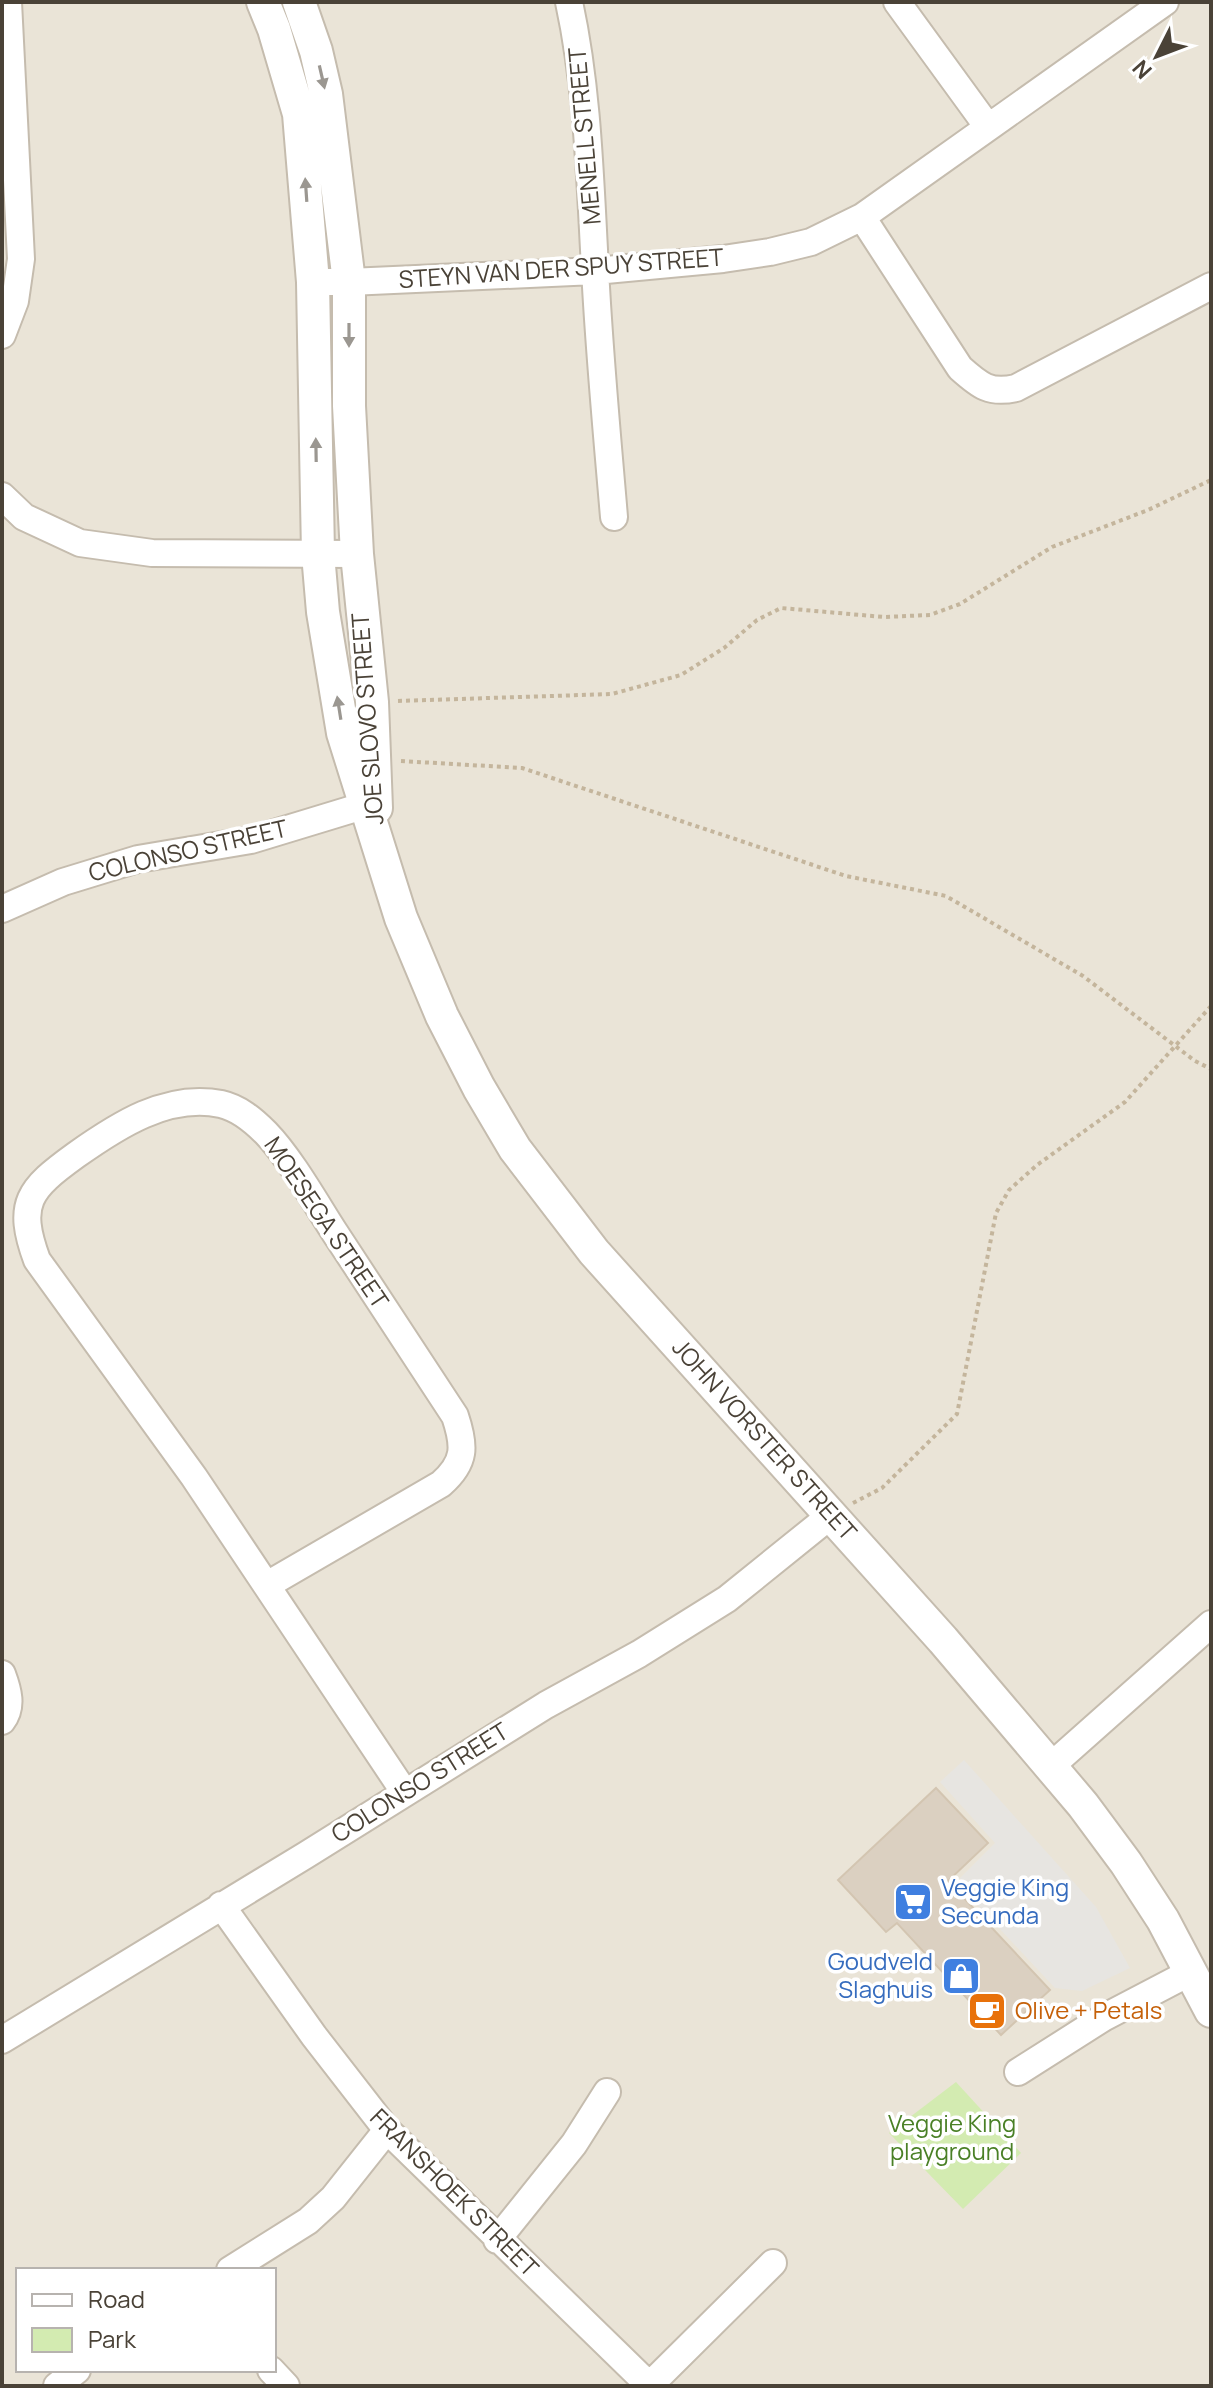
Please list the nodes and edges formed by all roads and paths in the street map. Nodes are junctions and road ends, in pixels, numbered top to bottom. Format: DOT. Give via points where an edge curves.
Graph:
graph roads {
  1 [pos="8,2"];
  2 [pos="263,2"];
  3 [pos="299,2"];
  4 [pos="569,2"];
  5 [pos="897,2"];
  6 [pos="1165,2"];
  7 [pos="7,77"];
  8 [pos="988,127"];
  9 [pos="862,217"];
  10 [pos="595,271"];
  11 [pos="313,282"];
  12 [pos="349,282"];
  13 [pos="1211,286"];
  14 [pos="2,335"];
  15 [pos="1211,480"];
  16 [pos="2,496"];
  17 [pos="614,517"];
  18 [pos="318,554"];
  19 [pos="357,554"];
  20 [pos="372,702"];
  21 [pos="376,760"];
  22 [pos="370,803"];
  23 [pos="376,836"];
  24 [pos="2,909"];
  25 [pos="1211,1006"];
  26 [pos="1176,1046"];
  27 [pos="1211,1069"];
  28 [pos="830,1516"];
  29 [pos="267,1585"];
  30 [pos="1211,1624"];
  31 [pos="2,1674"];
  32 [pos="2,1721"];
  33 [pos="1051,1766"];
  34 [pos="405,1793"];
  35 [pos="221,1905"];
  36 [pos="1189,1973"];
  37 [pos="1211,2011"];
  38 [pos="2,2040"];
  39 [pos="1018,2072"];
  40 [pos="607,2092"];
  41 [pos="387,2130"];
  42 [pos="497,2240"];
  43 [pos="773,2263"];
  44 [pos="233,2268"];
  45 [pos="74,2372"];
  46 [pos="57,2386"];
  47 [pos="650,2386"];
  1 -- 7 [label="street"];
  11 -- 2 [label="street, JOE SLOVO STREET, one-way" via="299,114"];
  3 -- 12 [label="street, JOE SLOVO STREET, one-way" via="326,94"];
  4 -- 10 [label="street, MENELL STREET" via="587,111"];
  5 -- 8 [label="street"];
  6 -- 8 [label="street, STEYN VAN DER SPUY STREET"];
  7 -- 14 [label="street" via="21,259 15,301"];
  8 -- 9 [label="street, STEYN VAN DER SPUY STREET"];
  9 -- 10 [label="street, STEYN VAN DER SPUY STREET" via="811,242 770,252"];
  9 -- 13 [label="street" via="960,368 977,384 998,392 1016,388"];
  10 -- 12 [label="street, STEYN VAN DER SPUY STREET"];
  10 -- 17 [label="street, MENELL STREET"];
  11 -- 12 [label="street, STEYN VAN DER SPUY STREET"];
  18 -- 11 [label="street, JOE SLOVO STREET, one-way"];
  12 -- 19 [label="street, JOE SLOVO STREET, one-way"];
  15 -- 20 [label="path" via="1052,547 960,604 930,615 884,617 781,608 681,675 612,694"];
  16 -- 18 [label="street" via="24,517 80,543 152,553"];
  18 -- 19 [label="street"];
  22 -- 18 [label="street, JOE SLOVO STREET, one-way" via="343,733"];
  19 -- 20 [label="street, JOE SLOVO STREET"];
  20 -- 21 [label="street, JOE SLOVO STREET"];
  21 -- 22 [label="street, JOE SLOVO STREET"];
  21 -- 26 [label="path" via="522,768 846,876 946,896 1083,976"];
  22 -- 23 [label="street, JOE SLOVO STREET"];
  22 -- 24 [label="street, COLONSO STREET" via="251,840 138,859 63,882"];
  23 -- 28 [label="street, JOHN VORSTER STREET" via="401,918 442,1016 515,1149 594,1252"];
  25 -- 26 [label="path"];
  26 -- 27 [label="path"];
  26 -- 28 [label="path" via="1125,1102 1009,1190 996,1213 957,1414 882,1488"];
  28 -- 33 [label="street, JOHN VORSTER STREET"];
  28 -- 34 [label="street, COLONSO STREET" via="727,1599"];
  29 -- 29 [label="street, MOESEGA STREET" via="37,1260 28,1235 28,1205 39,1185 120,1126 175,1104 223,1104 247,1115 268,1135 455,1416 462,1436 461,1459 441,1484"];
  29 -- 34 [label="street, MOESEGA STREET"];
  30 -- 33 [label="street"];
  31 -- 32 [label="street" via="9,1694"];
  33 -- 36 [label="street, JOHN VORSTER STREET" via="1126,1863"];
  34 -- 35 [label="street, COLONSO STREET"];
  35 -- 38 [label="street, COLONSO STREET"];
  35 -- 41 [label="street, FRANSHOEK STREET"];
  36 -- 37 [label="street, JOHN VORSTER STREET"];
  36 -- 39 [label="street" via="1103,2018"];
  40 -- 42 [label="street" via="574,2144"];
  41 -- 42 [label="street, FRANSHOEK STREET"];
  41 -- 44 [label="street" via="308,2221"];
  42 -- 47 [label="street, FRANSHOEK STREET"];
  43 -- 47 [label="street"];
  45 -- 46 [label="street"];
}
